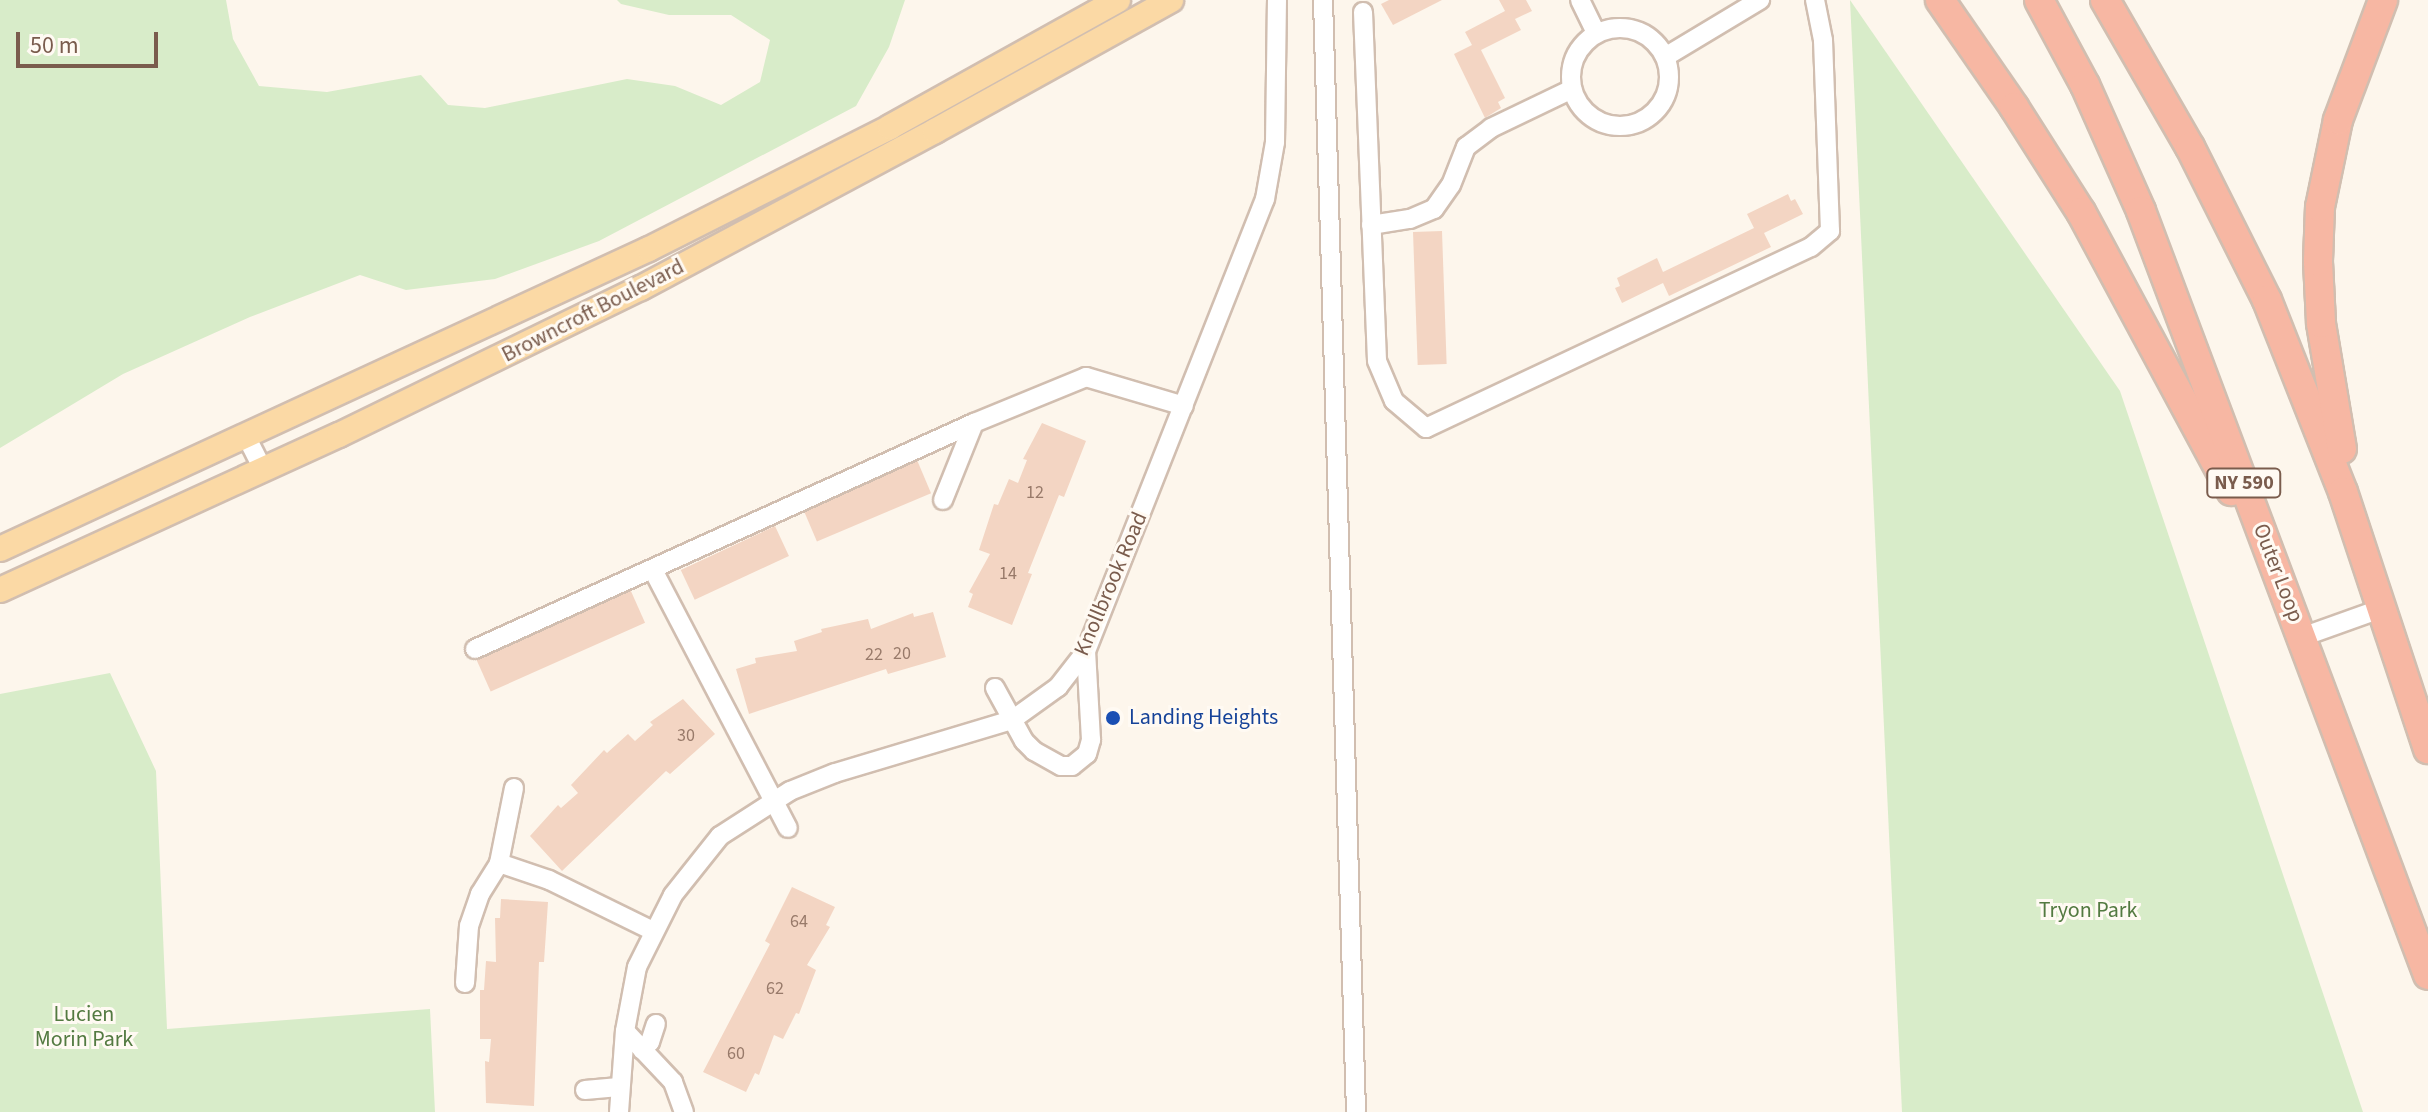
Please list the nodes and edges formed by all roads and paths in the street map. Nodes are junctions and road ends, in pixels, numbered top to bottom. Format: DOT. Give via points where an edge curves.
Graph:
graph roads {
  1 [pos="1118,0"];
  2 [pos="1171,0"];
  3 [pos="1277,0"];
  4 [pos="1323,0"];
  5 [pos="1580,0"];
  6 [pos="1760,0"];
  7 [pos="1815,0"];
  8 [pos="1940,0"];
  9 [pos="2039,0"];
  10 [pos="2105,0"];
  11 [pos="2383,0"];
  12 [pos="1363,12"];
  13 [pos="1077,23"];
  14 [pos="1596,33"];
  15 [pos="1089,45"];
  16 [pos="1665,57"];
  17 [pos="1572,89"];
  18 [pos="1371,225"];
  19 [pos="1184,406"];
  20 [pos="974,423"];
  21 [pos="246,436"];
  22 [pos="263,469"];
  23 [pos="943,500"];
  24 [pos="0,549"];
  25 [pos="653,570"];
  26 [pos="0,590"];
  27 [pos="2380,599"];
  28 [pos="2300,633"];
  29 [pos="475,649"];
  30 [pos="1086,651"];
  31 [pos="995,688"];
  32 [pos="1012,720"];
  33 [pos="2428,749"];
  34 [pos="514,788"];
  35 [pos="773,800"];
  36 [pos="788,828"];
  37 [pos="499,863"];
  38 [pos="653,931"];
  39 [pos="2428,975"];
  40 [pos="465,983"];
  41 [pos="656,1024"];
  42 [pos="625,1031"];
  43 [pos="642,1050"];
  44 [pos="619,1087"];
  45 [pos="585,1090"];
  46 [pos="619,1112"];
  47 [pos="684,1112"];
  48 [pos="1356,1112"];
  1 -- 13 [label="main road, Browncroft Boulevard"];
  2 -- 15 [label="main road, Browncroft Boulevard"];
  3 -- 19 [label="street, Knollbrook Road" via="1275,142 1269,187"];
  4 -- 48 [label="street"];
  5 -- 14 [label="street"];
  6 -- 16 [label="street"];
  7 -- 18 [label="street" via="1823,40 1830,231 1811,247 1426,428 1394,401 1377,361"];
  8 -- 28 [label="highway" via="2014,107 2119,277"];
  9 -- 28 [label="highway, Outer Loop / NY 590" via="2132,190"];
  10 -- 27 [label="highway" via="2185,136 2267,300 2320,428"];
  11 -- 27 [label="highway" via="2332,143 2322,193 2318,261 2332,396"];
  12 -- 18 [label="street"];
  13 -- 15 [label="street"];
  13 -- 21 [label="main road, Browncroft Boulevard" via="708,220"];
  14 -- 16 [label="street" via="1628,28 1643,33"];
  14 -- 17 [label="street" via="1574,57"];
  15 -- 22 [label="main road, Browncroft Boulevard" via="655,280"];
  16 -- 17 [label="street" via="1669,73 1661,104 1635,124 1603,123 1578,104"];
  17 -- 18 [label="street" via="1491,128 1466,147 1451,185 1434,209"];
  19 -- 20 [label="street" via="1086,377"];
  19 -- 30 [label="street, Knollbrook Road"];
  20 -- 23 [label="street"];
  20 -- 25 [label="street"];
  21 -- 22 [label="street"];
  21 -- 24 [label="main road, Browncroft Boulevard"];
  22 -- 26 [label="main road, Browncroft Boulevard"];
  25 -- 29 [label="street"];
  25 -- 35 [label="street"];
  27 -- 28 [label="street"];
  27 -- 33 [label="highway"];
  28 -- 39 [label="highway, Outer Loop / NY 590"];
  30 -- 32 [label="street, Knollbrook Road" via="1058,687"];
  30 -- 32 [label="street" via="1091,740 1081,761 1061,766 1034,751"];
  31 -- 32 [label="street"];
  32 -- 35 [label="street, Knollbrook Road" via="835,773"];
  34 -- 37 [label="street"];
  35 -- 36 [label="street"];
  35 -- 38 [label="street, Knollbrook Road" via="720,836 697,861"];
  37 -- 38 [label="street" via="549,880"];
  37 -- 40 [label="street" via="469,926"];
  38 -- 42 [label="street, Knollbrook Road" via="637,967"];
  41 -- 43 [label="street"];
  42 -- 43 [label="street"];
  42 -- 44 [label="street, Knollbrook Road"];
  43 -- 47 [label="street" via="673,1082"];
  44 -- 45 [label="street"];
  44 -- 46 [label="street, Knollbrook Road"];
}
